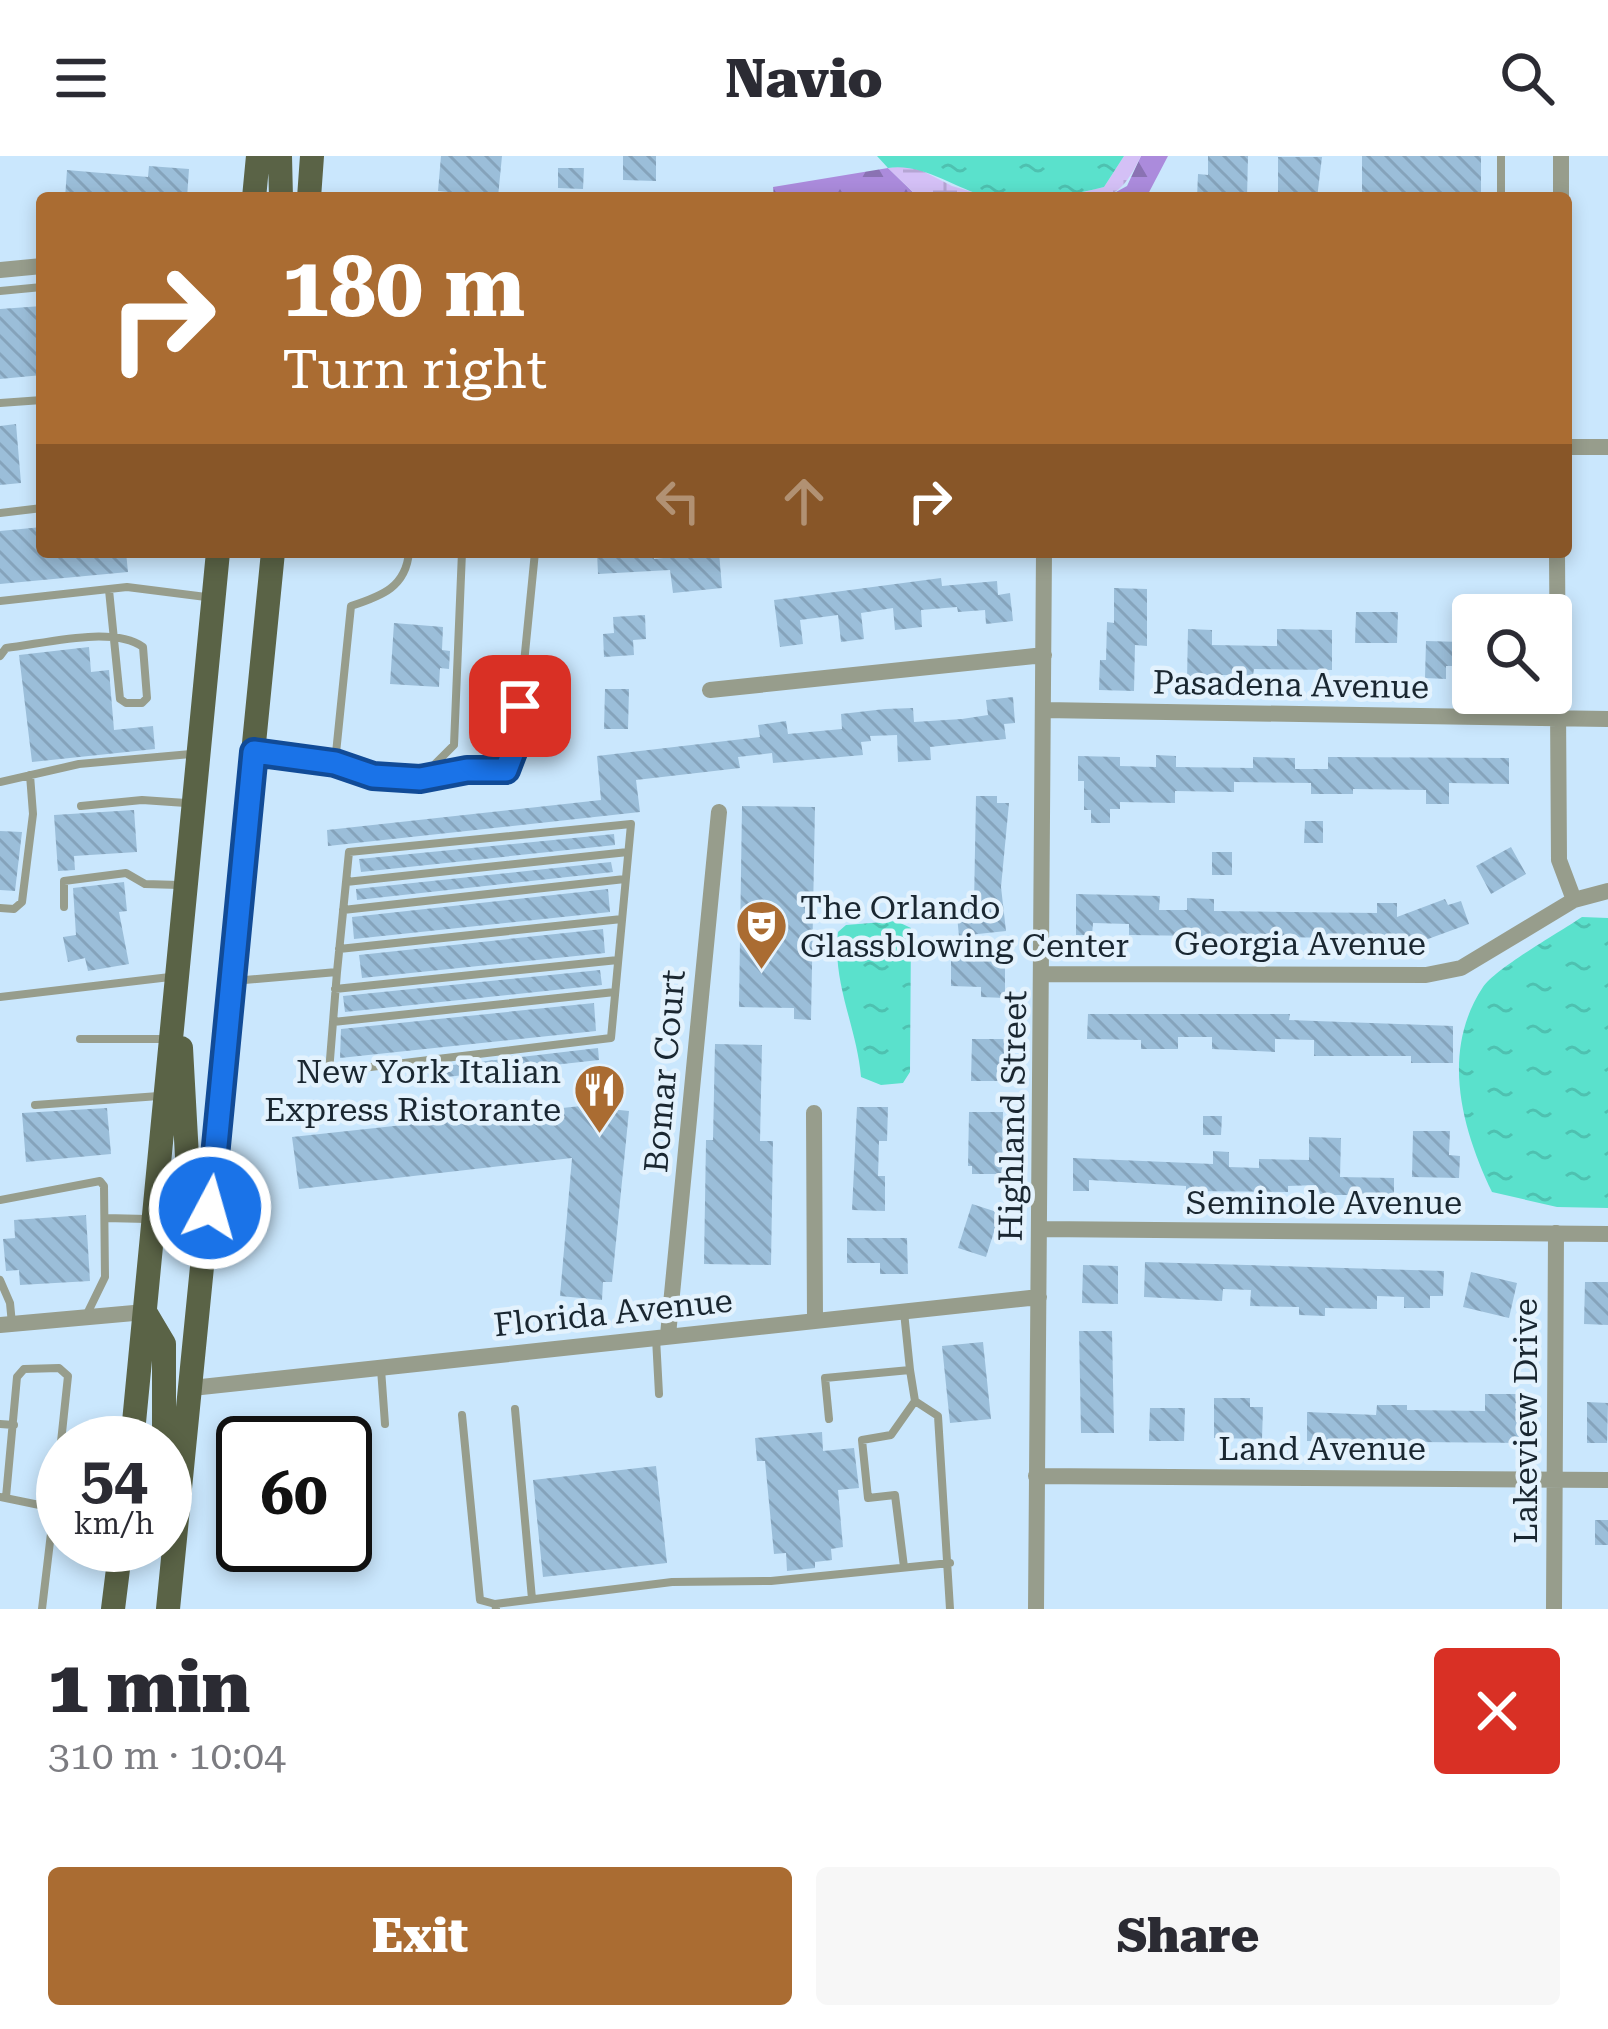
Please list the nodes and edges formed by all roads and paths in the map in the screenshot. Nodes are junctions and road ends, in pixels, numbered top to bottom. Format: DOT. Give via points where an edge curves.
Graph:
graph roads {
  1 [pos="258,156"];
  2 [pos="280,156"];
  3 [pos="312,156"];
  4 [pos="1501,156"];
  5 [pos="1561,156"];
  6 [pos="255,192"];
  7 [pos="281,192"];
  8 [pos="309,192"];
  9 [pos="1501,192"];
  10 [pos="1561,192"];
  11 [pos="36,267"];
  12 [pos="0,270"];
  13 [pos="36,287"];
  14 [pos="0,291"];
  15 [pos="36,400"];
  16 [pos="0,403"];
  17 [pos="1572,447"];
  18 [pos="1608,447"];
  19 [pos="36,509"];
  20 [pos="0,513"];
  21 [pos="217,558"];
  22 [pos="273,558"];
  23 [pos="408,558"];
  24 [pos="461,558"];
  25 [pos="534,558"];
  26 [pos="1044,558"];
  27 [pos="1557,558"];
  28 [pos="109,590"];
  29 [pos="214,597"];
  30 [pos="0,601"];
  31 [pos="114,635"];
  32 [pos="0,656"];
  33 [pos="1044,656"];
  34 [pos="710,691"];
  35 [pos="1044,710"];
  36 [pos="1556,718"];
  37 [pos="1608,719"];
  38 [pos="254,752"];
  39 [pos="199,753"];
  40 [pos="335,763"];
  41 [pos="30,775"];
  42 [pos="420,779"];
  43 [pos="0,782"];
  44 [pos="194,803"];
  45 [pos="81,806"];
  46 [pos="718,812"];
  47 [pos="628,852"];
  48 [pos="626,879"];
  49 [pos="346,882"];
  50 [pos="186,885"];
  51 [pos="1608,891"];
  52 [pos="1574,900"];
  53 [pos="64,907"];
  54 [pos="0,908"];
  55 [pos="343,910"];
  56 [pos="622,919"];
  57 [pos="339,949"];
  58 [pos="618,960"];
  59 [pos="337,972"];
  60 [pos="1043,974"];
  61 [pos="232,981"];
  62 [pos="177,984"];
  63 [pos="335,989"];
  64 [pos="615,992"];
  65 [pos="0,997"];
  66 [pos="333,1022"];
  67 [pos="80,1039"];
  68 [pos="171,1039"];
  69 [pos="166,1095"];
  70 [pos="35,1105"];
  71 [pos="814,1113"];
  72 [pos="0,1200"];
  73 [pos="210,1208"];
  74 [pos="106,1218"];
  75 [pos="154,1219"];
  76 [pos="1040,1229"];
  77 [pos="1556,1233"];
  78 [pos="1608,1234"];
  79 [pos="0,1280"];
  80 [pos="1040,1297"];
  81 [pos="904,1311"];
  82 [pos="145,1312"];
  83 [pos="86,1317"];
  84 [pos="815,1320"];
  85 [pos="6,1324"];
  86 [pos="662,1336"];
  87 [pos="380,1367"];
  88 [pos="910,1370"];
  89 [pos="192,1388"];
  90 [pos="659,1394"];
  91 [pos="915,1401"];
  92 [pos="515,1409"];
  93 [pos="462,1415"];
  94 [pos="67,1416"];
  95 [pos="135,1416"];
  96 [pos="164,1416"];
  97 [pos="189,1416"];
  98 [pos="829,1419"];
  99 [pos="0,1424"];
  100 [pos="385,1424"];
  101 [pos="14,1425"];
  102 [pos="1036,1476"];
  103 [pos="1555,1480"];
  104 [pos="1608,1480"];
  105 [pos="3,1497"];
  106 [pos="36,1504"];
  107 [pos="950,1563"];
  108 [pos="904,1567"];
  109 [pos="48,1572"];
  110 [pos="118,1572"];
  111 [pos="172,1572"];
  112 [pos="532,1599"];
  113 [pos="495,1606"];
  114 [pos="42,1609"];
  115 [pos="113,1609"];
  116 [pos="168,1609"];
  117 [pos="950,1609"];
  118 [pos="1036,1609"];
  119 [pos="1554,1609"];
  1 -- 6 [label="main road"];
  2 -- 7 [label="main road"];
  3 -- 8 [label="main road"];
  4 -- 9 [label="lane"];
  5 -- 10 [label="street"];
  11 -- 12 [label="street"];
  13 -- 14 [label="lane"];
  15 -- 16 [label="lane"];
  17 -- 18 [label="street"];
  19 -- 20 [label="lane"];
  21 -- 29 [label="main road"];
  22 -- 38 [label="main road"];
  23 -- 40 [label="lane" via="407,572 385,595 351,606"];
  24 -- 42 [label="lane" via="454,745"];
  25 -- 42 [label="lane" via="516,744 506,770"];
  26 -- 33 [label="street, Highland Street"];
  27 -- 36 [label="street"];
  28 -- 29 [label="lane"];
  28 -- 30 [label="lane"];
  28 -- 31 [label="lane"];
  29 -- 39 [label="main road"];
  31 -- 31 [label="lane" via="120,699 142,703 142,647"];
  31 -- 32 [label="lane" via="6,648"];
  33 -- 34 [label="street"];
  33 -- 35 [label="street, Highland Street"];
  35 -- 36 [label="street, Pasadena Avenue"];
  35 -- 60 [label="street, Highland Street"];
  36 -- 37 [label="street, Pasadena Avenue"];
  36 -- 52 [label="street" via="1559,860"];
  38 -- 40 [label="lane"];
  38 -- 61 [label="main road"];
  39 -- 41 [label="lane"];
  39 -- 44 [label="main road"];
  40 -- 42 [label="lane"];
  41 -- 43 [label="lane"];
  41 -- 54 [label="lane" via="22,902"];
  44 -- 45 [label="lane"];
  44 -- 50 [label="main road"];
  46 -- 86 [label="street, Bomar Court"];
  47 -- 48 [label="lane"];
  47 -- 49 [label="lane"];
  47 -- 49 [label="lane" via="631,824 349,852"];
  48 -- 55 [label="lane"];
  48 -- 56 [label="lane"];
  49 -- 55 [label="lane"];
  50 -- 53 [label="lane" via="145,884 126,873 64,881"];
  50 -- 62 [label="main road"];
  51 -- 52 [label="street, Georgia Avenue"];
  52 -- 60 [label="street, Georgia Avenue" via="1461,968 1426,975"];
  55 -- 57 [label="lane"];
  56 -- 57 [label="lane"];
  56 -- 58 [label="lane"];
  57 -- 59 [label="lane"];
  58 -- 63 [label="lane"];
  58 -- 64 [label="lane"];
  59 -- 61 [label="lane"];
  59 -- 63 [label="lane"];
  60 -- 76 [label="street, Highland Street"];
  61 -- 73 [label="main road"];
  62 -- 65 [label="lane"];
  62 -- 68 [label="main road"];
  62 -- 73 [label="main road" via="188,1175"];
  63 -- 66 [label="lane"];
  64 -- 66 [label="lane"];
  64 -- 66 [label="lane" via="611,1039 329,1072"];
  67 -- 68 [label="lane"];
  68 -- 69 [label="main road"];
  69 -- 70 [label="lane"];
  69 -- 75 [label="main road"];
  71 -- 84 [label="street"];
  72 -- 74 [label="lane" via="100,1181"];
  73 -- 89 [label="main road"];
  74 -- 75 [label="lane"];
  74 -- 83 [label="lane" via="105,1276"];
  75 -- 82 [label="main road"];
  76 -- 77 [label="street, Seminole Avenue"];
  76 -- 80 [label="street, Highland Street"];
  77 -- 78 [label="street, Seminole Avenue"];
  77 -- 103 [label="street, Lakeview Drive"];
  79 -- 85 [label="lane" via="10,1303"];
  80 -- 81 [label="street, Florida Avenue"];
  80 -- 102 [label="street, Highland Street"];
  81 -- 84 [label="street, Florida Avenue"];
  81 -- 88 [label="lane"];
  82 -- 83 [label="street"];
  82 -- 95 [label="main road"];
  82 -- 96 [label="main road" via="164,1343"];
  83 -- 85 [label="street"];
  84 -- 86 [label="street, Florida Avenue"];
  86 -- 87 [label="street, Florida Avenue"];
  86 -- 90 [label="lane"];
  87 -- 89 [label="street, Florida Avenue"];
  87 -- 100 [label="lane"];
  88 -- 91 [label="lane"];
  88 -- 98 [label="lane" via="826,1378"];
  89 -- 97 [label="main road"];
  91 -- 107 [label="lane" via="938,1416"];
  91 -- 108 [label="lane" via="891,1435 862,1440 868,1498 895,1495"];
  92 -- 112 [label="lane"];
  93 -- 113 [label="lane" via="480,1600"];
  94 -- 101 [label="lane" via="65,1371 19,1371"];
  99 -- 101 [label="lane"];
  101 -- 105 [label="lane"];
  102 -- 103 [label="street, Land Avenue"];
  102 -- 118 [label="street, Highland Street"];
  103 -- 104 [label="street, Land Avenue"];
  103 -- 119 [label="street, Lakeview Drive"];
  105 -- 106 [label="lane"];
  107 -- 108 [label="lane"];
  107 -- 117 [label="lane"];
  108 -- 112 [label="lane"];
  109 -- 114 [label="lane"];
  110 -- 115 [label="main road"];
  111 -- 116 [label="main road"];
  112 -- 113 [label="lane"];
}
